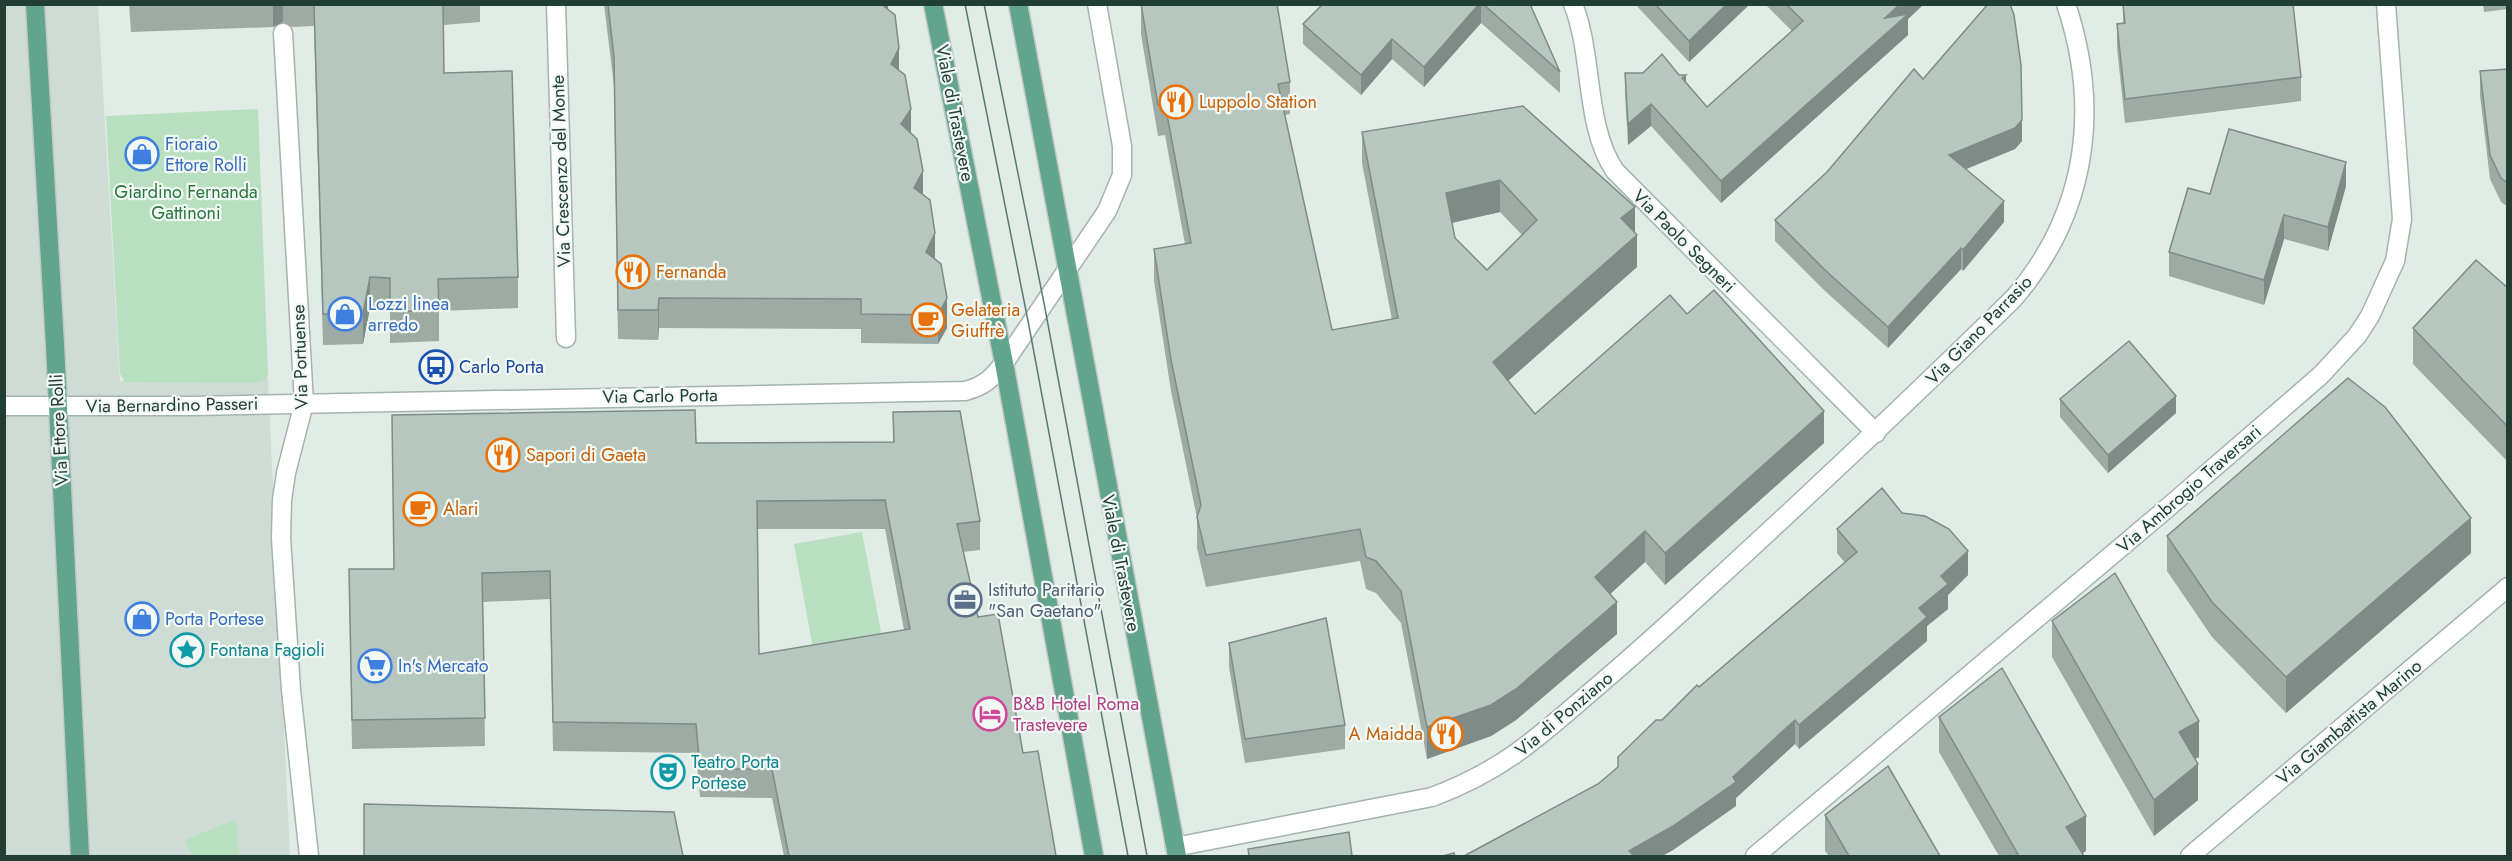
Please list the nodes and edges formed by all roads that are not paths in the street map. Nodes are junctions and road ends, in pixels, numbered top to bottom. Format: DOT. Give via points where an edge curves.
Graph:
graph roads {
  1 [pos="35,4"];
  2 [pos="556,4"];
  3 [pos="933,4"];
  4 [pos="1018,4"];
  5 [pos="1097,4"];
  6 [pos="1573,4"];
  7 [pos="2066,4"];
  8 [pos="2386,4"];
  9 [pos="283,33"];
  10 [pos="1066,270"];
  11 [pos="566,338"];
  12 [pos="1004,363"];
  13 [pos="304,403"];
  14 [pos="4,406"];
  15 [pos="57,406"];
  16 [pos="1876,433"];
  17 [pos="2508,587"];
  18 [pos="1176,852"];
  19 [pos="80,856"];
  20 [pos="309,856"];
  21 [pos="1094,856"];
  22 [pos="1755,856"];
  23 [pos="2190,856"];
  1 -- 15 [label="main road, Via Ettore Rolli"];
  2 -- 11 [label="street, Via Crescenzo del Monte"];
  3 -- 12 [label="main road, Viale di Trastevere"];
  4 -- 10 [label="main road, Viale di Trastevere"];
  5 -- 10 [label="street" via="1122,146 1122,175 1107,212"];
  6 -- 16 [label="street, Via Paolo Segneri" via="1583,38 1600,140 1615,171"];
  7 -- 16 [label="street, Via Giano Parrasio" via="2081,62 2085,114 2084,144 2068,210 2051,247 2019,292"];
  8 -- 22 [label="street, Via Ambrogio Traversari" via="2402,219 2390,276 2357,336 2321,375 2166,510"];
  9 -- 13 [label="street, Via Portuense"];
  10 -- 12 [label="street"];
  10 -- 18 [label="main road, Viale di Trastevere"];
  12 -- 13 [label="street, Via Carlo Porta" via="986,384 965,391"];
  12 -- 21 [label="main road, Viale di Trastevere"];
  13 -- 15 [label="street, Via Bernardino Passeri"];
  13 -- 20 [label="street, Via Portuense" via="286,473 281,538 291,690"];
  14 -- 15 [label="street, Via Bernardino Passeri"];
  15 -- 19 [label="main road, Via Ettore Rolli"];
  16 -- 18 [label="street, Via di Ponziano" via="1622,666 1522,751 1490,771 1432,797"];
  17 -- 23 [label="street, Via Giambattista Marino"];
}
